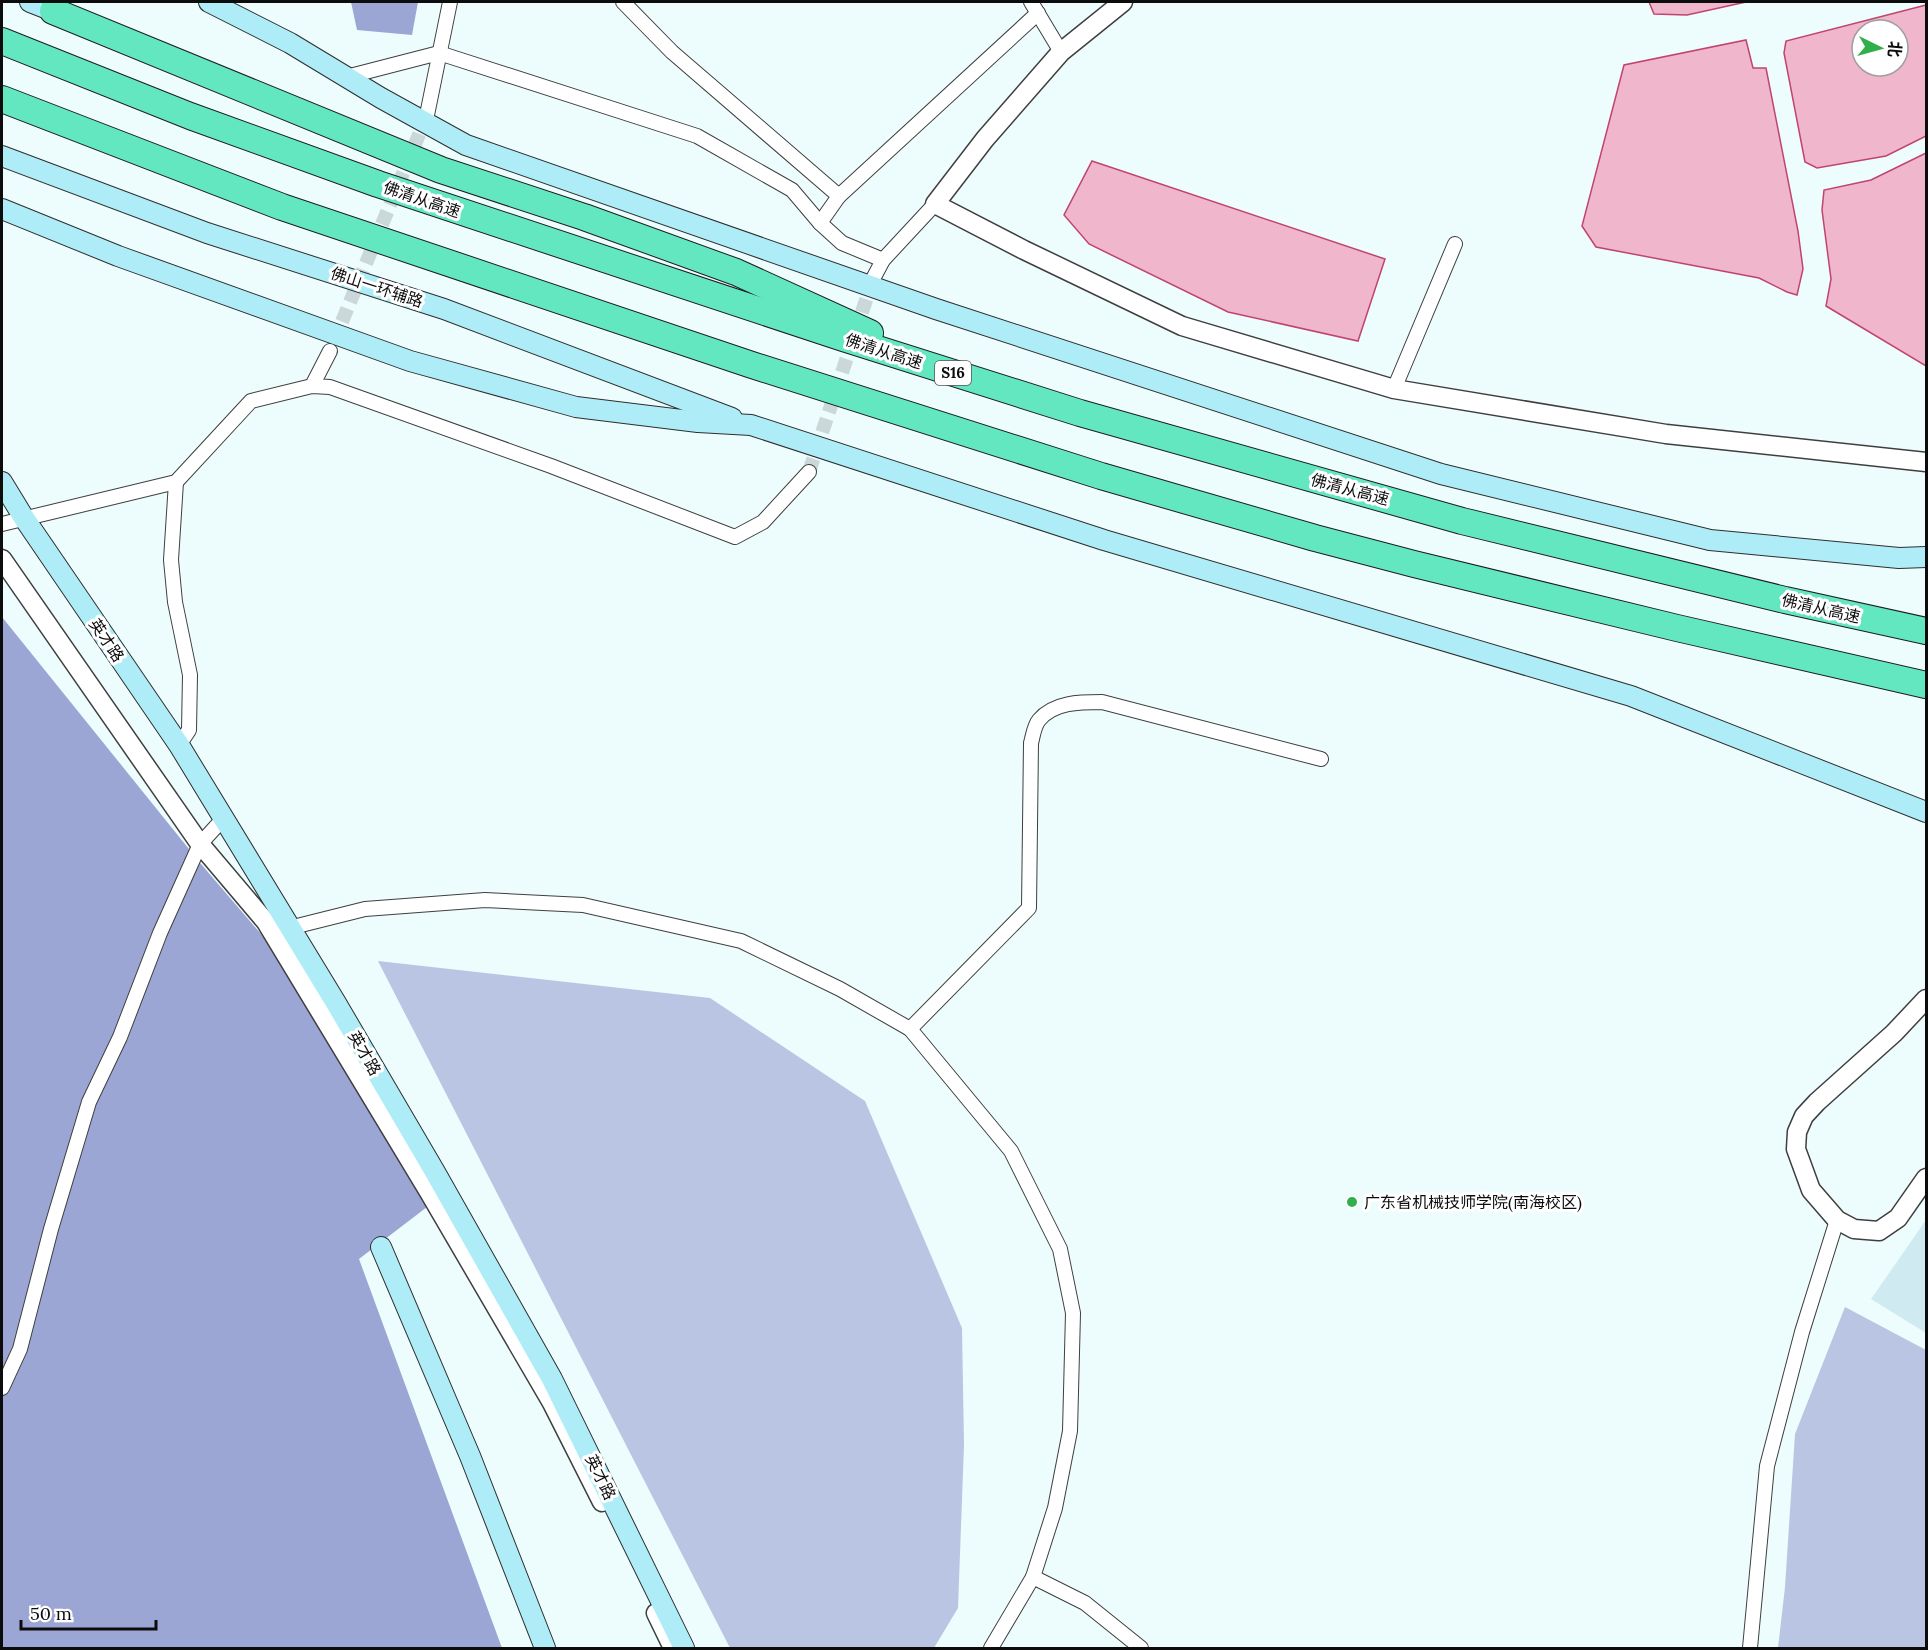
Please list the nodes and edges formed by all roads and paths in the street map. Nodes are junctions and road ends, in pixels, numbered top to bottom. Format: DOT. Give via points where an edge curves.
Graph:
graph roads {
  1 [pos="30,2"];
  2 [pos="209,2"];
  3 [pos="450,2"];
  4 [pos="623,2"];
  5 [pos="1123,2"];
  6 [pos="1034,7"];
  7 [pos="53,11"];
  8 [pos="2,41"];
  9 [pos="1061,52"];
  10 [pos="439,53"];
  11 [pos="346,77"];
  12 [pos="2,99"];
  13 [pos="427,115"];
  14 [pos="2,156"];
  15 [pos="839,196"];
  16 [pos="935,204"];
  17 [pos="2,209"];
  18 [pos="820,223"];
  19 [pos="1455,244"];
  20 [pos="884,260"];
  21 [pos="874,277"];
  22 [pos="330,351"];
  23 [pos="960,375"];
  24 [pos="312,387"];
  25 [pos="1394,389"];
  26 [pos="751,425"];
  27 [pos="1926,462"];
  28 [pos="809,472"];
  29 [pos="2,482"];
  30 [pos="176,482"];
  31 [pos="24,518"];
  32 [pos="2,524"];
  33 [pos="1926,557"];
  34 [pos="2,559"];
  35 [pos="1926,631"];
  36 [pos="1926,685"];
  37 [pos="179,745"];
  38 [pos="1321,759"];
  39 [pos="1926,812"];
  40 [pos="224,819"];
  41 [pos="200,844"];
  42 [pos="289,928"];
  43 [pos="1926,999"];
  44 [pos="910,1029"];
  45 [pos="1926,1178"];
  46 [pos="1837,1220"];
  47 [pos="381,1247"];
  48 [pos="2,1388"];
  49 [pos="1033,1577"];
  50 [pos="545,1648"];
  51 [pos="673,1648"];
  52 [pos="684,1648"];
  53 [pos="991,1648"];
  54 [pos="1141,1648"];
  55 [pos="1750,1648"];
  1 -- 7 [label="main road"];
  2 -- 11 [label="main road"];
  3 -- 10 [label="street"];
  4 -- 15 [label="street" via="672,52"];
  5 -- 9 [label="street"];
  6 -- 9 [label="street"];
  6 -- 15 [label="street"];
  7 -- 23 [label="highway" via="441,170 736,272"];
  8 -- 23 [label="highway, 佛清从高速 / S16" via="190,116 378,184"];
  9 -- 16 [label="street"];
  10 -- 11 [label="street"];
  10 -- 13 [label="street"];
  10 -- 18 [label="street" via="697,136 792,190"];
  11 -- 33 [label="main road" via="466,145 936,309 1441,474 1710,540 1899,558"];
  12 -- 36 [label="highway" via="282,207 752,365 1101,476 1414,564"];
  14 -- 26 [label="main road, 佛山一环辅路" via="207,233 444,309"];
  15 -- 18 [label="street"];
  16 -- 20 [label="street"];
  16 -- 25 [label="street" via="1182,326"];
  17 -- 26 [label="main road" via="118,256 410,361 576,407"];
  18 -- 20 [label="street" via="842,243"];
  19 -- 25 [label="street"];
  20 -- 21 [label="street"];
  22 -- 24 [label="street"];
  23 -- 35 [label="highway, 佛清从高速 / S16" via="1143,432 1462,521"];
  24 -- 28 [label="street" via="330,387 735,537 763,522"];
  24 -- 30 [label="street" via="251,401"];
  25 -- 27 [label="street" via="1666,434"];
  26 -- 39 [label="main road" via="1104,540 1630,696"];
  29 -- 31 [label="main road, 英才路"];
  30 -- 31 [label="street"];
  30 -- 37 [label="street" via="171,560 190,675 189,730"];
  31 -- 32 [label="street"];
  31 -- 37 [label="main road, 英才路"];
  34 -- 41 [label="street, 英才路"];
  37 -- 40 [label="main road, 英才路"];
  38 -- 44 [label="street" via="1101,702 1074,702 1052,709 1038,722 1031,743 1029,908"];
  40 -- 41 [label="street"];
  40 -- 42 [label="main road, 英才路"];
  41 -- 48 [label="street" via="120,1037 88,1102 20,1349"];
  41 -- 51 [label="street, 英才路" via="266,922 429,1192 552,1403"];
  42 -- 44 [label="street" via="365,909 484,900 583,905 741,941 840,988"];
  42 -- 52 [label="main road, 英才路" via="435,1172 552,1379"];
  43 -- 46 [label="street" via="1817,1102 1804,1116 1797,1132 1796,1149 1811,1190"];
  44 -- 49 [label="street" via="1011,1151 1060,1249 1073,1313 1070,1431 1055,1508"];
  45 -- 46 [label="street" via="1898,1218 1879,1231 1854,1229"];
  46 -- 55 [label="street" via="1802,1332 1767,1466"];
  47 -- 50 [label="main road" via="470,1456"];
  49 -- 53 [label="street"];
  49 -- 54 [label="street" via="1084,1603"];
}
